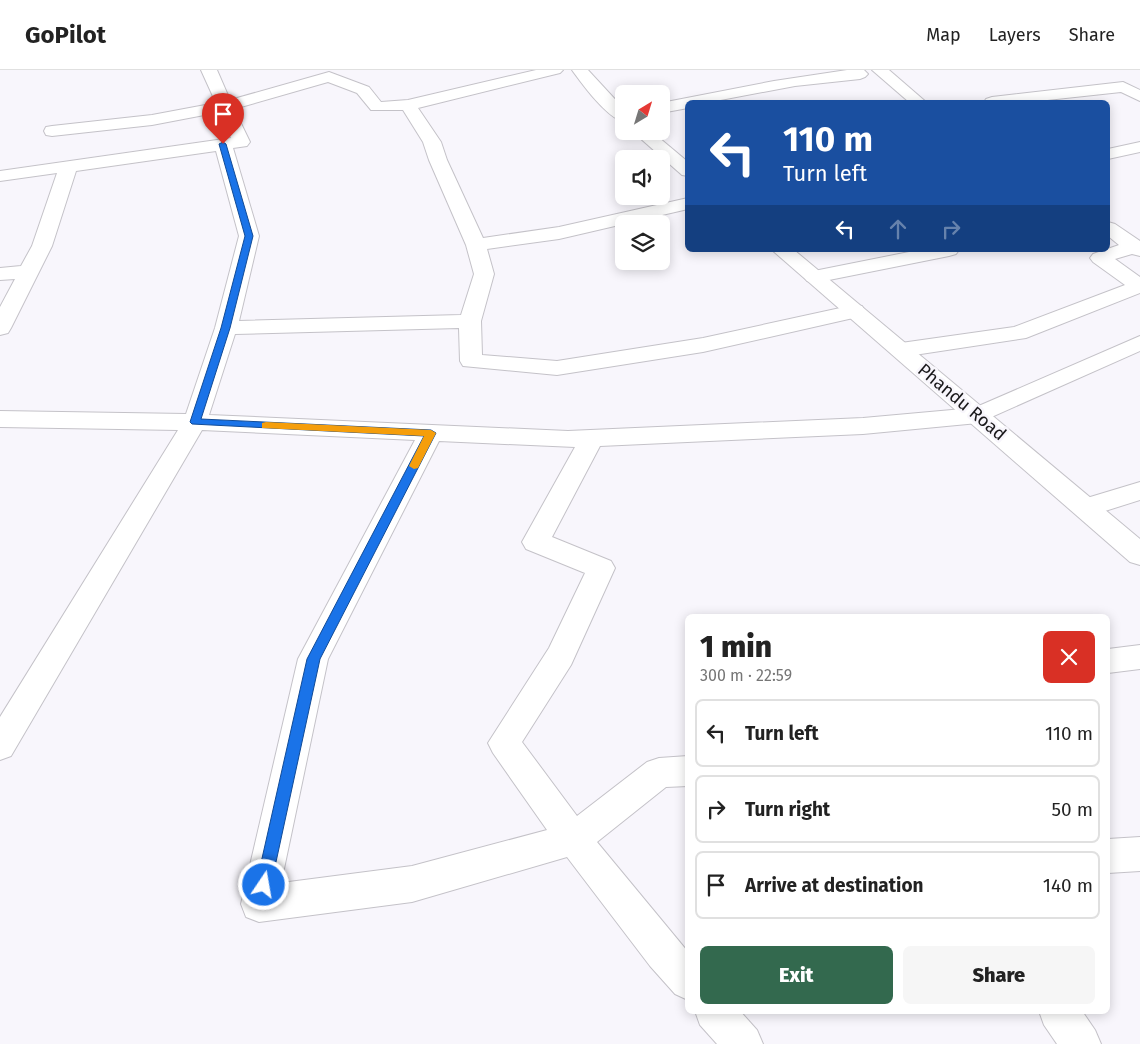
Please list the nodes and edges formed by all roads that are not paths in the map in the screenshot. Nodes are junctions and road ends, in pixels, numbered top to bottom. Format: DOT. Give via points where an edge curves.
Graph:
graph roads {
  1 [pos="209,70"];
  2 [pos="555,70"];
  3 [pos="580,70"];
  4 [pos="855,70"];
  5 [pos="880,70"];
  6 [pos="1108,73"];
  7 [pos="1123,86"];
  8 [pos="1140,96"];
  9 [pos="703,100"];
  10 [pos="916,100"];
  11 [pos="1008,100"];
  12 [pos="408,104"];
  13 [pos="685,104"];
  14 [pos="226,106"];
  15 [pos="670,106"];
  16 [pos="615,110"];
  17 [pos="52,131"];
  18 [pos="651,140"];
  19 [pos="223,144"];
  20 [pos="1140,147"];
  21 [pos="1110,154"];
  22 [pos="68,167"];
  23 [pos="685,168"];
  24 [pos="0,176"];
  25 [pos="685,204"];
  26 [pos="1110,229"];
  27 [pos="476,245"];
  28 [pos="1137,248"];
  29 [pos="784,252"];
  30 [pos="940,252"];
  31 [pos="29,272"];
  32 [pos="0,274"];
  33 [pos="814,277"];
  34 [pos="854,311"];
  35 [pos="470,321"];
  36 [pos="0,328"];
  37 [pos="226,328"];
  38 [pos="1140,343"];
  39 [pos="901,350"];
  40 [pos="978,415"];
  41 [pos="0,419"];
  42 [pos="195,422"];
  43 [pos="431,433"];
  44 [pos="592,438"];
  45 [pos="1140,491"];
  46 [pos="1086,508"];
  47 [pos="1140,555"];
  48 [pos="1140,657"];
  49 [pos="1110,661"];
  50 [pos="0,746"];
  51 [pos="685,771"];
  52 [pos="574,839"];
  53 [pos="1140,854"];
  54 [pos="1110,856"];
  55 [pos="685,978"];
  56 [pos="717,1014"];
  57 [pos="1060,1014"];
  58 [pos="743,1044"];
  59 [pos="1081,1044"];
  1 -- 14 [label="street"];
  2 -- 12 [label="street"];
  3 -- 16 [label="street"];
  4 -- 9 [label="street" via="860,74 828,76"];
  5 -- 10 [label="street"];
  6 -- 7 [label="street"];
  7 -- 8 [label="street"];
  7 -- 11 [label="street"];
  12 -- 14 [label="street" via="377,107 363,90 329,77"];
  12 -- 27 [label="street" via="432,142"];
  13 -- 15 [label="street"];
  14 -- 17 [label="street" via="152,120"];
  14 -- 19 [label="street" via="241,142"];
  18 -- 23 [label="street"];
  19 -- 22 [label="street"];
  19 -- 37 [label="street" via="249,236"];
  20 -- 21 [label="street"];
  22 -- 24 [label="street"];
  22 -- 31 [label="street" via="42,246"];
  25 -- 27 [label="street" via="559,233"];
  26 -- 28 [label="street"];
  27 -- 35 [label="street" via="484,274"];
  28 -- 39 [label="street" via="1100,258 1140,286 1018,333"];
  29 -- 33 [label="street, Phandu Road"];
  30 -- 33 [label="street"];
  31 -- 32 [label="street"];
  31 -- 36 [label="street"];
  33 -- 34 [label="street, Phandu Road"];
  34 -- 35 [label="street" via="703,346 557,368 471,361"];
  34 -- 39 [label="street, Phandu Road"];
  35 -- 37 [label="street"];
  37 -- 42 [label="street"];
  38 -- 40 [label="street"];
  39 -- 40 [label="street, Phandu Road"];
  40 -- 44 [label="street" via="863,426"];
  40 -- 46 [label="street, Phandu Road"];
  41 -- 42 [label="street"];
  42 -- 43 [label="street"];
  42 -- 50 [label="street"];
  43 -- 44 [label="street"];
  43 -- 52 [label="street" via="313,659 259,904 412,884"];
  44 -- 52 [label="street" via="536,542 601,568 560,656 504,743"];
  45 -- 46 [label="street"];
  46 -- 47 [label="street, Phandu Road"];
  48 -- 49 [label="street"];
  51 -- 52 [label="street" via="659,773"];
  52 -- 55 [label="street"];
  53 -- 54 [label="street"];
  56 -- 58 [label="street"];
  57 -- 59 [label="street"];
}
